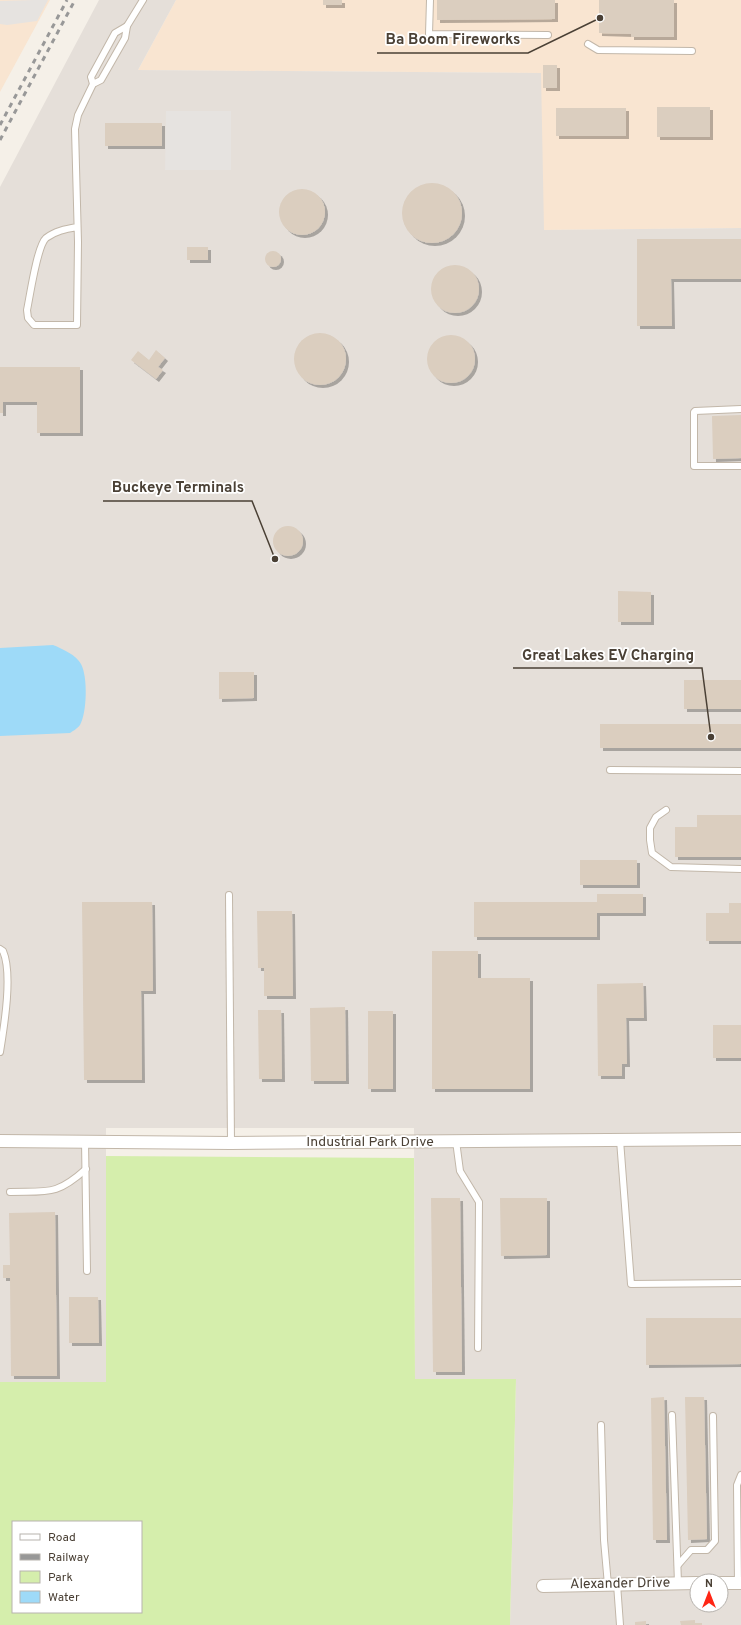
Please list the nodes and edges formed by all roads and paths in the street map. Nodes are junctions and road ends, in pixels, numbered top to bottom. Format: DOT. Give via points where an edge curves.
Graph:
graph roads {
  1 [pos="143,0"];
  2 [pos="430,0"];
  3 [pos="127,26"];
  4 [pos="548,35"];
  5 [pos="588,44"];
  6 [pos="692,51"];
  7 [pos="93,84"];
  8 [pos="77,227"];
  9 [pos="741,409"];
  10 [pos="741,466"];
  11 [pos="610,770"];
  12 [pos="741,771"];
  13 [pos="666,810"];
  14 [pos="741,870"];
  15 [pos="229,895"];
  16 [pos="0,949"];
  17 [pos="0,1052"];
  18 [pos="741,1139"];
  19 [pos="620,1140"];
  20 [pos="0,1141"];
  21 [pos="85,1141"];
  22 [pos="456,1141"];
  23 [pos="231,1143"];
  24 [pos="86,1169"];
  25 [pos="10,1192"];
  26 [pos="87,1271"];
  27 [pos="741,1283"];
  28 [pos="478,1348"];
  29 [pos="672,1415"];
  30 [pos="713,1416"];
  31 [pos="601,1425"];
  32 [pos="741,1475"];
  33 [pos="678,1565"];
  34 [pos="678,1583"];
  35 [pos="689,1583"];
  36 [pos="729,1583"];
  37 [pos="740,1583"];
  38 [pos="613,1585"];
  39 [pos="543,1586"];
  40 [pos="620,1625"];
  1 -- 3 [label="lane"];
  2 -- 4 [label="lane" via="429,34"];
  3 -- 7 [label="lane" via="125,38 100,80"];
  3 -- 7 [label="lane" via="116,33 91,77"];
  5 -- 6 [label="lane" via="598,50"];
  7 -- 8 [label="lane" via="78,115 75,129"];
  8 -- 8 [label="lane" via="77,325 34,325 28,318 27,310 44,239 57,231"];
  9 -- 10 [label="lane" via="695,411 694,466"];
  11 -- 12 [label="lane"];
  13 -- 14 [label="lane" via="656,817 650,828 652,853 671,868"];
  15 -- 23 [label="lane"];
  16 -- 17 [label="lane" via="6,958 7,1010"];
  18 -- 19 [label="street, Industrial Park Drive"];
  19 -- 22 [label="street, Industrial Park Drive"];
  19 -- 27 [label="lane" via="631,1284"];
  20 -- 21 [label="street, Industrial Park Drive"];
  21 -- 23 [label="street, Industrial Park Drive"];
  21 -- 24 [label="lane"];
  22 -- 23 [label="street, Industrial Park Drive"];
  22 -- 28 [label="lane" via="460,1171 479,1202"];
  24 -- 25 [label="lane" via="58,1190"];
  24 -- 26 [label="lane"];
  29 -- 33 [label="lane"];
  30 -- 33 [label="lane" via="715,1541 707,1550 691,1550"];
  31 -- 38 [label="lane" via="604,1540"];
  32 -- 37 [label="lane" via="737,1484"];
  33 -- 34 [label="lane"];
  34 -- 35 [label="street, Alexander Drive"];
  34 -- 38 [label="street, Alexander Drive"];
  36 -- 37 [label="street"];
  38 -- 39 [label="street, Alexander Drive"];
  38 -- 40 [label="lane"];
}
